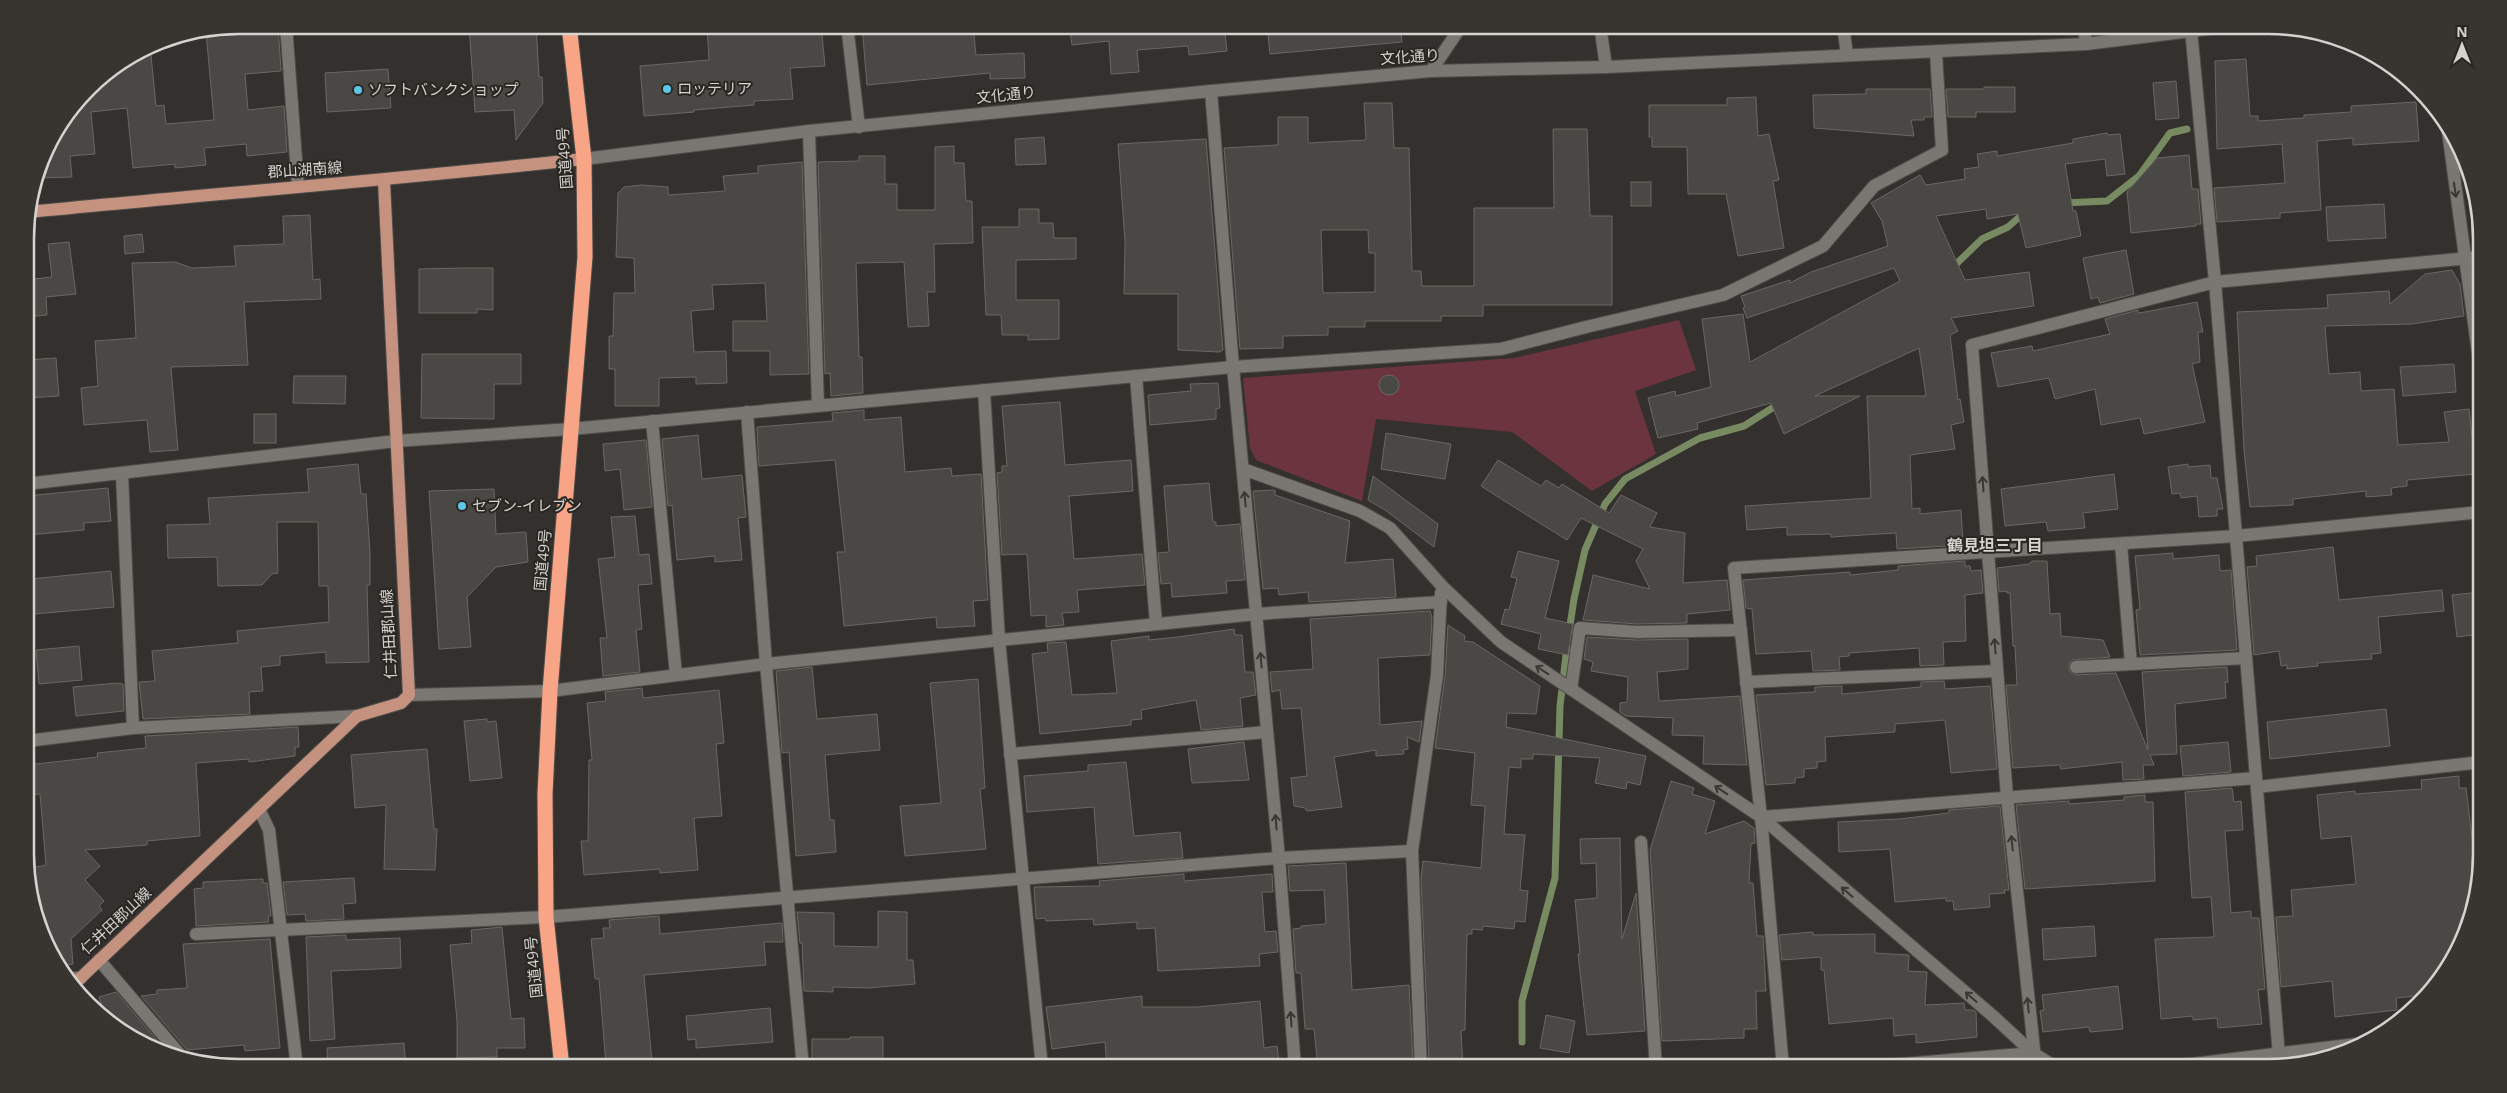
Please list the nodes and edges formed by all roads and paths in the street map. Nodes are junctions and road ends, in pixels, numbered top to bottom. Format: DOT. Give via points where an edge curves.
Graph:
graph roads {
  1 [pos="287,34"];
  2 [pos="570,34"];
  3 [pos="848,34"];
  4 [pos="1456,34"];
  5 [pos="1601,34"];
  6 [pos="1844,34"];
  7 [pos="2085,34"];
  8 [pos="2161,34"];
  9 [pos="2191,34"];
  10 [pos="2086,44"];
  11 [pos="1936,53"];
  12 [pos="1848,55"];
  13 [pos="1606,67"];
  14 [pos="1431,71"];
  15 [pos="1211,91"];
  16 [pos="859,127"];
  17 [pos="809,131"];
  18 [pos="2450,143"];
  19 [pos="584,159"];
  20 [pos="384,181"];
  21 [pos="298,186"];
  22 [pos="36,211"];
  23 [pos="2473,257"];
  24 [pos="2465,258"];
  25 [pos="2215,282"];
  26 [pos="2473,316"];
  27 [pos="1233,367"];
  28 [pos="1136,376"];
  29 [pos="984,390"];
  30 [pos="818,405"];
  31 [pos="747,412"];
  32 [pos="652,421"];
  33 [pos="571,429"];
  34 [pos="396,441"];
  35 [pos="1243,469"];
  36 [pos="122,474"];
  37 [pos="34,483"];
  38 [pos="2473,513"];
  39 [pos="2236,536"];
  40 [pos="2121,544"];
  41 [pos="1988,553"];
  42 [pos="1442,586"];
  43 [pos="1441,602"];
  44 [pos="1256,614"];
  45 [pos="1156,624"];
  46 [pos="1741,630"];
  47 [pos="999,640"];
  48 [pos="2246,658"];
  49 [pos="766,664"];
  50 [pos="2132,664"];
  51 [pos="2076,667"];
  52 [pos="1997,671"];
  53 [pos="676,675"];
  54 [pos="1746,682"];
  55 [pos="1571,689"];
  56 [pos="550,691"];
  57 [pos="408,695"];
  58 [pos="358,716"];
  59 [pos="133,728"];
  60 [pos="1267,732"];
  61 [pos="34,740"];
  62 [pos="1010,754"];
  63 [pos="2473,763"];
  64 [pos="2256,782"];
  65 [pos="2007,797"];
  66 [pos="259,810"];
  67 [pos="1760,817"];
  68 [pos="1641,842"];
  69 [pos="1412,851"];
  70 [pos="1280,858"];
  71 [pos="1023,880"];
  72 [pos="787,898"];
  73 [pos="546,917"];
  74 [pos="280,930"];
  75 [pos="196,934"];
  76 [pos="99,960"];
  77 [pos="77,981"];
  78 [pos="2341,1046"];
  79 [pos="175,1049"];
  80 [pos="2033,1053"];
  81 [pos="2278,1053"];
  82 [pos="296,1059"];
  83 [pos="561,1059"];
  84 [pos="803,1059"];
  85 [pos="1041,1059"];
  86 [pos="1294,1059"];
  87 [pos="1421,1059"];
  88 [pos="1655,1059"];
  89 [pos="1782,1059"];
  90 [pos="1962,1059"];
  91 [pos="2034,1059"];
  92 [pos="2043,1059"];
  93 [pos="2231,1059"];
  94 [pos="2279,1059"];
  1 -- 21 [label="street"];
  2 -- 19 [label="highway, 国道49号"];
  3 -- 16 [label="street"];
  4 -- 14 [label="street"];
  5 -- 13 [label="street"];
  6 -- 12 [label="street"];
  7 -- 10 [label="street"];
  8 -- 10 [label="street, 文化通り"];
  9 -- 25 [label="street"];
  10 -- 11 [label="street, 文化通り"];
  11 -- 12 [label="street, 文化通り"];
  11 -- 27 [label="street" via="1942,150 1874,186 1823,246 1723,295 1501,349"];
  12 -- 13 [label="street, 文化通り"];
  13 -- 14 [label="street, 文化通り"];
  14 -- 15 [label="street, 文化通り"];
  15 -- 16 [label="street, 文化通り"];
  15 -- 27 [label="street"];
  16 -- 17 [label="street, 文化通り"];
  17 -- 19 [label="street, 文化通り"];
  17 -- 30 [label="street"];
  18 -- 24 [label="street, one-way"];
  19 -- 20 [label="main road, 郡山湖南線"];
  19 -- 33 [label="highway, 国道49号" via="585,257"];
  20 -- 21 [label="main road, 郡山湖南線"];
  20 -- 34 [label="main road, 仁井田郡山線"];
  21 -- 22 [label="main road, 郡山湖南線"];
  23 -- 24 [label="street"];
  24 -- 25 [label="street"];
  24 -- 26 [label="street"];
  25 -- 39 [label="street"];
  41 -- 25 [label="street, one-way" via="1972,345"];
  27 -- 28 [label="street"];
  27 -- 35 [label="street"];
  28 -- 29 [label="street"];
  28 -- 45 [label="street"];
  29 -- 30 [label="street"];
  29 -- 47 [label="street"];
  30 -- 31 [label="street"];
  31 -- 32 [label="street"];
  31 -- 49 [label="street"];
  32 -- 33 [label="street"];
  32 -- 53 [label="street"];
  33 -- 34 [label="street"];
  33 -- 56 [label="highway, 国道49号"];
  34 -- 36 [label="street"];
  34 -- 57 [label="main road, 仁井田郡山線"];
  35 -- 42 [label="street" via="1360,511 1390,528"];
  44 -- 35 [label="street, one-way"];
  36 -- 37 [label="street"];
  36 -- 59 [label="street"];
  38 -- 39 [label="street"];
  39 -- 40 [label="street"];
  39 -- 48 [label="street"];
  40 -- 41 [label="street"];
  40 -- 50 [label="street"];
  41 -- 46 [label="street" via="1734,568"];
  52 -- 41 [label="street, one-way"];
  42 -- 43 [label="street"];
  55 -- 42 [label="street, one-way" via="1501,642"];
  43 -- 44 [label="street"];
  43 -- 69 [label="street" via="1437,675"];
  44 -- 45 [label="street"];
  60 -- 44 [label="street, one-way"];
  45 -- 47 [label="street"];
  46 -- 54 [label="street"];
  46 -- 55 [label="street" via="1637,632 1580,628"];
  47 -- 49 [label="street"];
  47 -- 62 [label="street"];
  48 -- 50 [label="street"];
  48 -- 64 [label="street"];
  49 -- 53 [label="street"];
  49 -- 72 [label="street"];
  50 -- 51 [label="street"];
  52 -- 54 [label="street"];
  52 -- 65 [label="street"];
  53 -- 56 [label="street"];
  54 -- 67 [label="street"];
  67 -- 55 [label="street, one-way"];
  56 -- 57 [label="street"];
  56 -- 73 [label="highway, 国道49号" via="545,794"];
  57 -- 58 [label="main road, 仁井田郡山線" via="401,703"];
  58 -- 59 [label="street"];
  58 -- 66 [label="main road, 仁井田郡山線"];
  59 -- 61 [label="street"];
  60 -- 62 [label="street"];
  70 -- 60 [label="street, one-way"];
  62 -- 71 [label="street"];
  63 -- 64 [label="street"];
  64 -- 65 [label="street"];
  64 -- 81 [label="street"];
  65 -- 67 [label="street"];
  80 -- 65 [label="street, one-way"];
  66 -- 74 [label="street" via="269,830"];
  66 -- 76 [label="main road, 仁井田郡山線"];
  80 -- 67 [label="street, one-way"];
  67 -- 89 [label="street"];
  68 -- 88 [label="street"];
  69 -- 70 [label="street"];
  69 -- 87 [label="street"];
  70 -- 71 [label="street"];
  86 -- 70 [label="street, one-way"];
  71 -- 72 [label="street"];
  71 -- 85 [label="street"];
  72 -- 73 [label="street"];
  72 -- 84 [label="street"];
  73 -- 74 [label="street"];
  73 -- 83 [label="highway, 国道49号"];
  74 -- 75 [label="street"];
  74 -- 82 [label="street"];
  76 -- 77 [label="main road, 仁井田郡山線"];
  76 -- 79 [label="street"];
  78 -- 81 [label="street"];
  80 -- 90 [label="street"];
  80 -- 91 [label="street"];
  80 -- 92 [label="street"];
  81 -- 93 [label="street"];
  81 -- 94 [label="street"];
}
